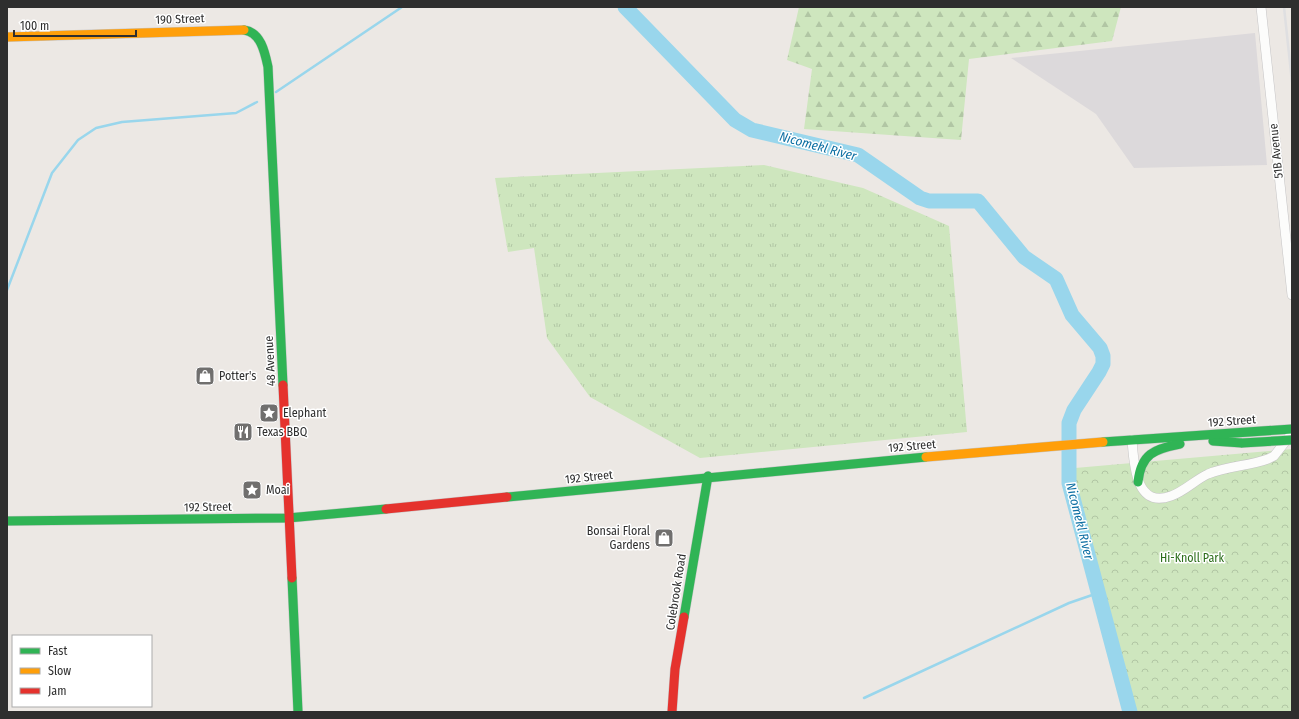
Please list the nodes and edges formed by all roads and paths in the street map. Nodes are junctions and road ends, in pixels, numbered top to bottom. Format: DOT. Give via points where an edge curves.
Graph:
graph roads {
  1 [pos="1261,7"];
  2 [pos="257,36"];
  3 [pos="7,37"];
  4 [pos="1292,295"];
  5 [pos="1292,430"];
  6 [pos="1292,433"];
  7 [pos="1173,438"];
  8 [pos="1132,440"];
  9 [pos="1292,440"];
  10 [pos="1215,441"];
  11 [pos="708,476"];
  12 [pos="1138,482"];
  13 [pos="288,518"];
  14 [pos="7,521"];
  15 [pos="298,712"];
  16 [pos="672,712"];
  1 -- 4 [label="street, 51B Avenue"];
  2 -- 3 [label="main road, 190 Street" via="246,30 229,29"];
  2 -- 13 [label="main road, 48 Avenue" via="264,49 268,68"];
  5 -- 7 [label="main road, 192 Street"];
  6 -- 12 [label="street" via="1274,456 1260,462 1209,474 1172,496 1162,498 1149,495"];
  7 -- 8 [label="main road, 192 Street"];
  7 -- 10 [label="main road, 192 Street"];
  8 -- 11 [label="main road, 192 Street"];
  8 -- 12 [label="street"];
  9 -- 10 [label="main road, 192 Street, bridge" via="1242,443"];
  10 -- 12 [label="main road" via="1182,444 1163,448 1148,455 1140,465"];
  11 -- 13 [label="main road, 192 Street"];
  11 -- 16 [label="main road, Colebrook Road" via="675,668"];
  13 -- 14 [label="main road, 192 Street"];
  13 -- 15 [label="main road, 48 Avenue"];
}
